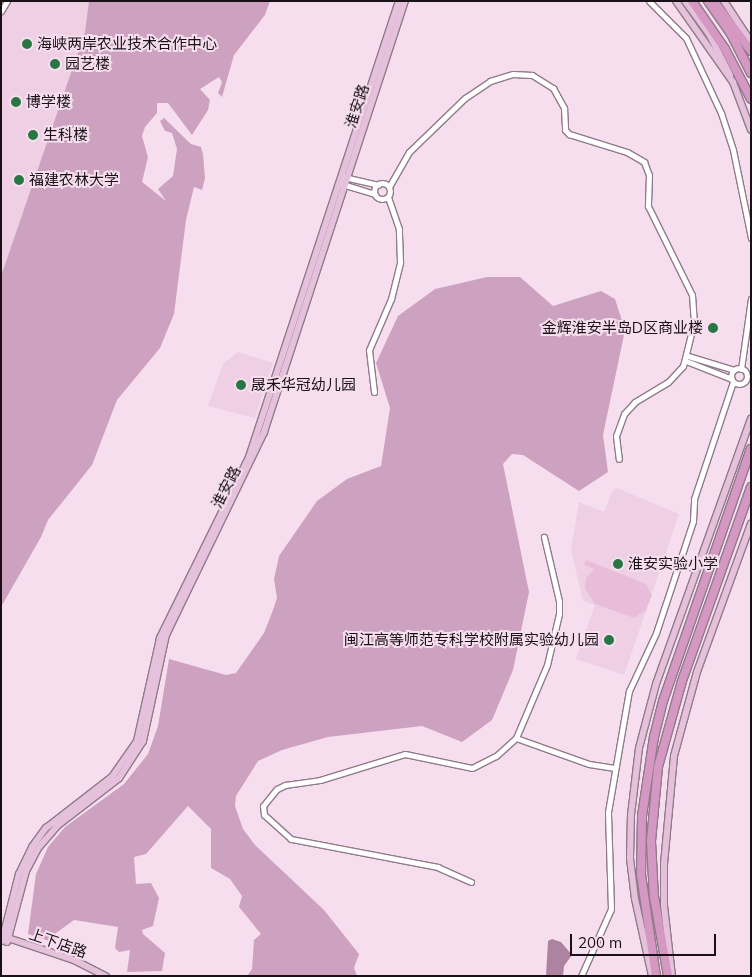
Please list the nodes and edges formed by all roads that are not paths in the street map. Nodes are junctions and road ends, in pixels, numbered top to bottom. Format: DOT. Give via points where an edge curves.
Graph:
graph roads {
  1 [pos="7,1"];
  2 [pos="399,1"];
  3 [pos="405,1"];
  4 [pos="649,1"];
  5 [pos="676,1"];
  6 [pos="685,1"];
  7 [pos="692,1"];
  8 [pos="708,1"];
  9 [pos="713,1"];
  10 [pos="724,1"];
  11 [pos="1,11"];
  12 [pos="751,42"];
  13 [pos="751,51"];
  14 [pos="751,73"];
  15 [pos="733,82"];
  16 [pos="751,99"];
  17 [pos="751,130"];
  18 [pos="344,177"];
  19 [pos="342,184"];
  20 [pos="378,185"];
  21 [pos="389,187"];
  22 [pos="374,194"];
  23 [pos="388,197"];
  24 [pos="751,238"];
  25 [pos="751,299"];
  26 [pos="687,358"];
  27 [pos="741,369"];
  28 [pos="734,370"];
  29 [pos="748,379"];
  30 [pos="732,380"];
  31 [pos="374,392"];
  32 [pos="751,418"];
  33 [pos="751,449"];
  34 [pos="619,459"];
  35 [pos="751,487"];
  36 [pos="751,524"];
  37 [pos="544,538"];
  38 [pos="679,564"];
  39 [pos="696,568"];
  40 [pos="516,738"];
  41 [pos="615,768"];
  42 [pos="471,882"];
  43 [pos="4,939"];
  44 [pos="101,976"];
  45 [pos="106,976"];
  46 [pos="581,976"];
  47 [pos="652,976"];
  48 [pos="656,976"];
  49 [pos="668,976"];
  50 [pos="672,976"];
  1 -- 11 [label="street"];
  2 -- 18 [label="main road, 淮安路"];
  3 -- 18 [label="main road, 淮安路"];
  4 -- 24 [label="street" via="676,26 693,49 721,113 733,150"];
  5 -- 15 [label="main road"];
  6 -- 15 [label="main road" via="718,48"];
  7 -- 16 [label="highway" via="725,49"];
  8 -- 14 [label="highway" via="731,34"];
  9 -- 13 [label="highway"];
  10 -- 12 [label="main road"];
  15 -- 17 [label="main road"];
  18 -- 19 [label="main road, 淮安路"];
  18 -- 20 [label="street"];
  19 -- 22 [label="street"];
  19 -- 43 [label="main road, 淮安路" via="264,432 166,635 142,741 119,778 57,826 39,847 26,871"];
  20 -- 21 [label="street"];
  20 -- 22 [label="street"];
  21 -- 23 [label="street"];
  21 -- 26 [label="street" via="409,152 473,92 490,81 513,74 532,75 543,81 553,88 564,108 568,133 626,152 646,165 648,206 694,300 694,327"];
  22 -- 23 [label="street" via="381,199"];
  23 -- 31 [label="street" via="399,230 401,252 395,285 369,350"];
  25 -- 27 [label="street"];
  26 -- 28 [label="street"];
  26 -- 30 [label="street"];
  26 -- 34 [label="street" via="668,382 634,402 624,414 616,436"];
  27 -- 28 [label="street"];
  27 -- 29 [label="street"];
  28 -- 30 [label="street"];
  29 -- 30 [label="street" via="741,384"];
  30 -- 38 [label="street" via="694,498 693,521"];
  32 -- 39 [label="main road"];
  33 -- 48 [label="highway" via="663,701 653,744 642,816 641,876"];
  35 -- 49 [label="highway" via="682,681 658,767 651,841 656,910"];
  36 -- 50 [label="main road" via="698,672 674,756 664,874"];
  37 -- 40 [label="street" via="560,601 559,614 547,665"];
  38 -- 39 [label="street"];
  38 -- 41 [label="street" via="656,632 629,691"];
  39 -- 47 [label="main road" via="648,709 633,788 630,828 632,881"];
  40 -- 41 [label="street" via="589,764"];
  40 -- 42 [label="street" via="496,756 472,768 405,754 320,780 285,785 277,789 263,806 264,815 290,839 438,867"];
  41 -- 46 [label="street" via="608,818 611,909"];
  43 -- 44 [label="main road, 上下店路" via="69,961"];
  43 -- 45 [label="main road, 上下店路" via="74,960"];
}
